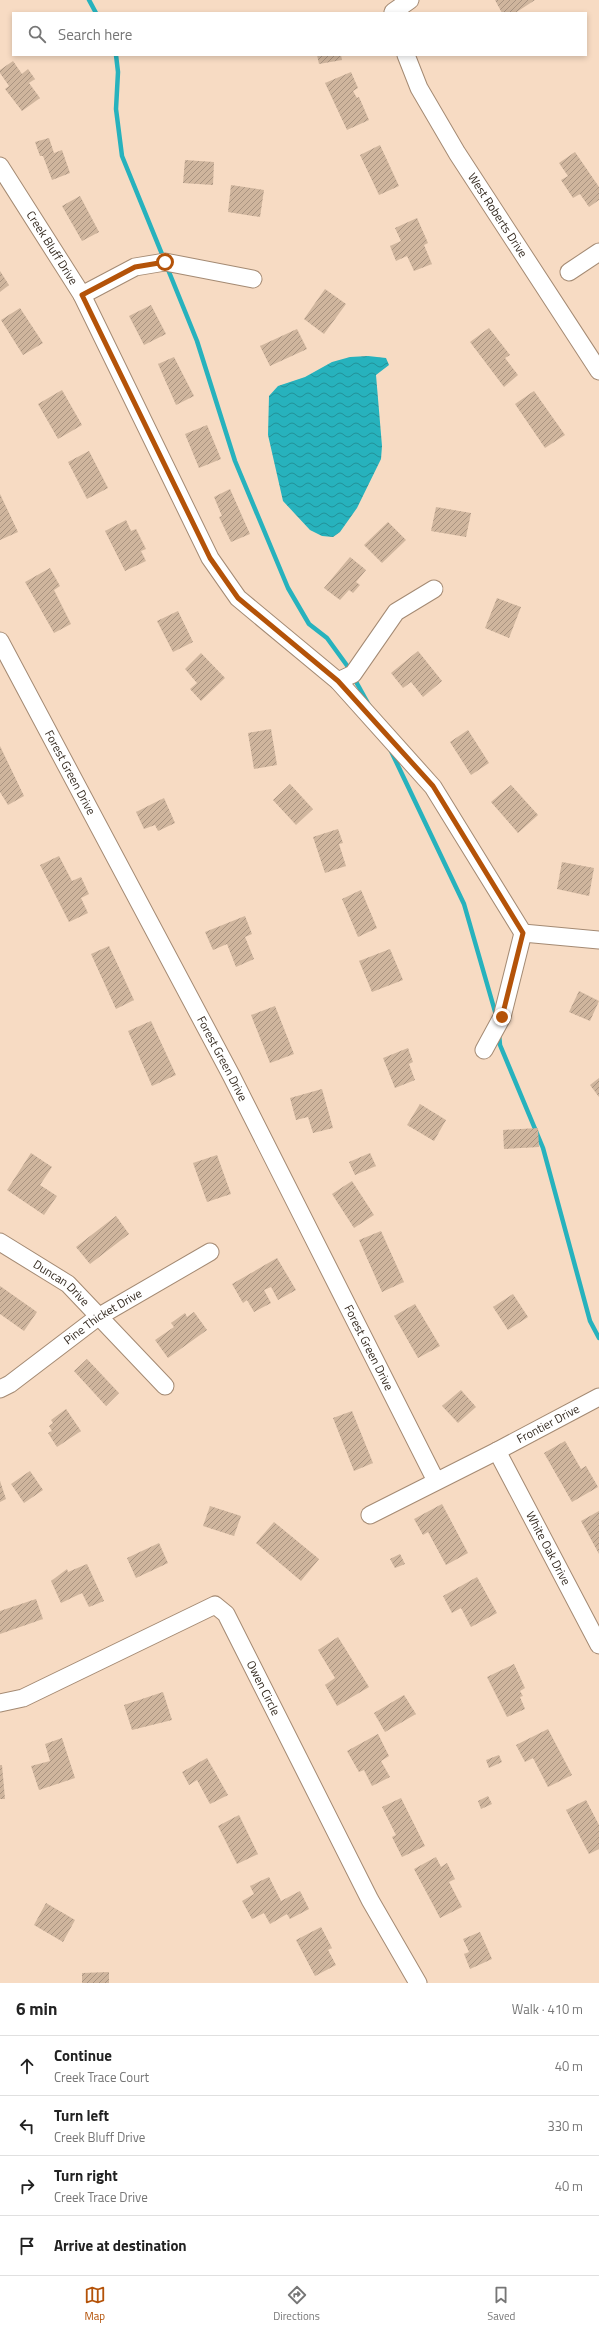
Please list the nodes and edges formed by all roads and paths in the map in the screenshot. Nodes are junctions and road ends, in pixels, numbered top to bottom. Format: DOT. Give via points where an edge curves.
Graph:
graph roads {
  1 [pos="410,0"];
  2 [pos="393,8"];
  3 [pos="406,56"];
  4 [pos="0,166"];
  5 [pos="599,252"];
  6 [pos="569,272"];
  7 [pos="253,279"];
  8 [pos="82,295"];
  9 [pos="599,371"];
  10 [pos="434,589"];
  11 [pos="0,641"];
  12 [pos="338,681"];
  13 [pos="523,933"];
  14 [pos="599,940"];
  15 [pos="484,1050"];
  16 [pos="0,1242"];
  17 [pos="210,1252"];
  18 [pos="98,1317"];
  19 [pos="165,1386"];
  20 [pos="0,1389"];
  21 [pos="599,1397"];
  22 [pos="497,1452"];
  23 [pos="436,1481"];
  24 [pos="370,1515"];
  25 [pos="599,1645"];
  26 [pos="0,1702"];
  27 [pos="418,1983"];
  1 -- 2 [label="street"];
  3 -- 9 [label="street, West Roberts Drive" via="419,88 457,153"];
  4 -- 8 [label="street, Creek Bluff Drive"];
  5 -- 6 [label="street"];
  7 -- 8 [label="street" via="165,262 135,267"];
  8 -- 12 [label="street, Creek Bluff Drive" via="210,558 238,598"];
  10 -- 12 [label="street" via="396,612 353,674"];
  11 -- 23 [label="street, Forest Green Drive" via="231,1075"];
  12 -- 13 [label="street, Creek Bluff Drive" via="433,786"];
  13 -- 14 [label="street"];
  13 -- 15 [label="street" via="502,1017"];
  16 -- 18 [label="street, Duncan Drive" via="68,1284"];
  17 -- 18 [label="street, Pine Thicket Drive"];
  18 -- 19 [label="street, Duncan Drive"];
  18 -- 20 [label="street, Pine Thicket Drive"];
  21 -- 22 [label="street, Frontier Drive"];
  22 -- 23 [label="street, Frontier Drive"];
  22 -- 25 [label="street, White Oak Drive"];
  23 -- 24 [label="street"];
  26 -- 27 [label="street, Owen Circle" via="23,1698 214,1605 226,1614 370,1900"];
}
